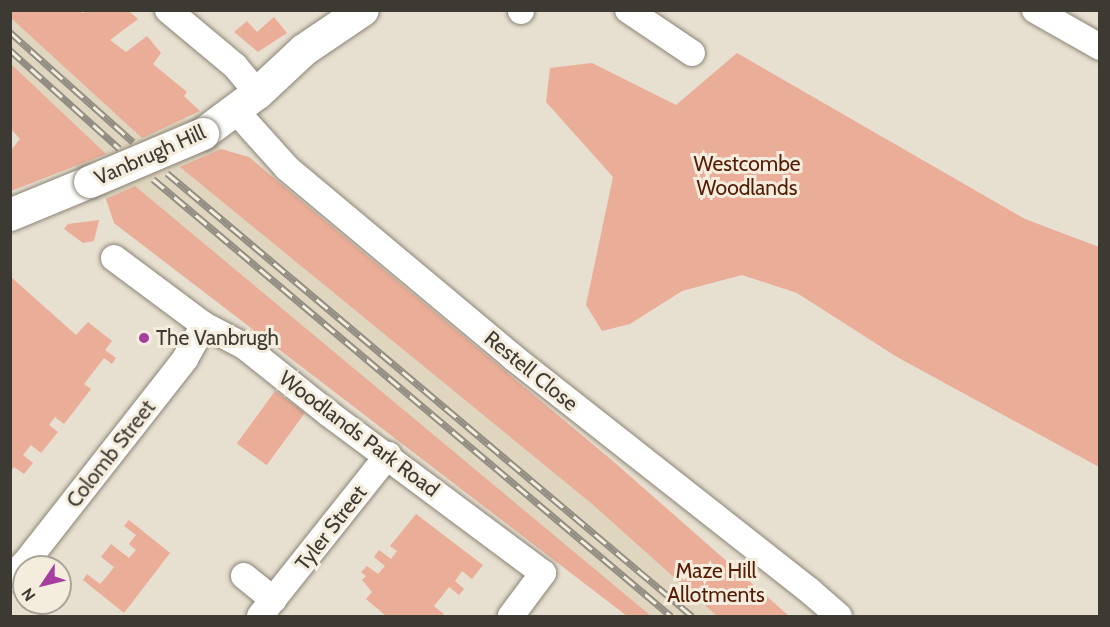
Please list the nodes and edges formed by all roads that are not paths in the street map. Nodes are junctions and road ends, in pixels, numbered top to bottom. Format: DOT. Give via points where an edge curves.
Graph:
graph roads {
  1 [pos="168,10"];
  2 [pos="628,10"];
  3 [pos="1035,10"];
  4 [pos="361,11"];
  5 [pos="1100,47"];
  6 [pos="692,53"];
  7 [pos="247,102"];
  8 [pos="10,215"];
  9 [pos="114,258"];
  10 [pos="204,325"];
  11 [pos="388,455"];
  12 [pos="243,576"];
  13 [pos="10,578"];
  14 [pos="267,608"];
  15 [pos="511,616"];
  16 [pos="839,616"];
  1 -- 7 [label="street, Restell Close" via="235,66"];
  2 -- 6 [label="street"];
  3 -- 5 [label="street"];
  4 -- 7 [label="street, Vanbrugh Hill" via="304,50"];
  7 -- 8 [label="street, Vanbrugh Hill, bridge" via="203,134"];
  7 -- 16 [label="street, Restell Close" via="287,168 505,351"];
  9 -- 10 [label="street, Woodlands Park Road"];
  10 -- 11 [label="street, Woodlands Park Road" via="244,346"];
  10 -- 13 [label="street, Colomb Street" via="185,359"];
  11 -- 14 [label="street, Tyler Street"];
  11 -- 15 [label="street, Woodlands Park Road" via="543,573"];
  12 -- 14 [label="street, Tyler Street"];
}
